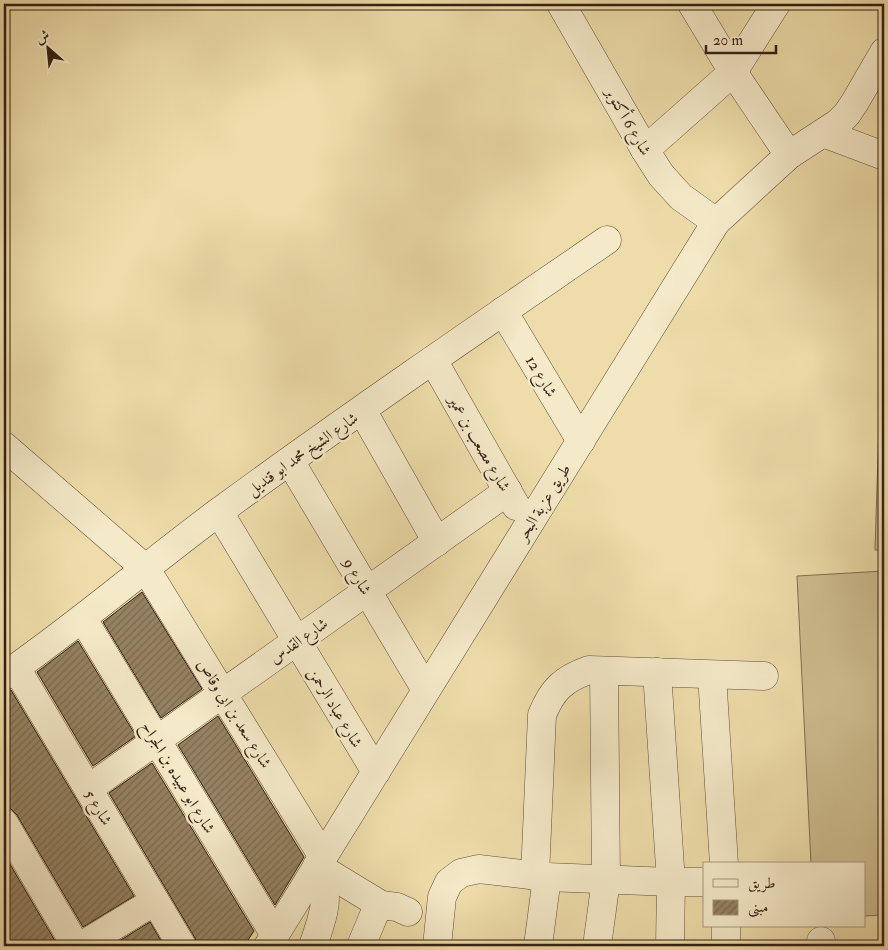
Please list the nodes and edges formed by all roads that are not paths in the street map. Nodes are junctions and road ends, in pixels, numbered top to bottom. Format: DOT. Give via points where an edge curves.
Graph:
graph roads {
  1 [pos="561,4"];
  2 [pos="692,4"];
  3 [pos="776,4"];
  4 [pos="882,61"];
  5 [pos="732,72"];
  6 [pos="823,133"];
  7 [pos="644,150"];
  8 [pos="789,156"];
  9 [pos="884,156"];
  10 [pos="716,222"];
  11 [pos="607,240"];
  12 [pos="503,311"];
  13 [pos="433,360"];
  14 [pos="362,410"];
  15 [pos="581,441"];
  16 [pos="4,446"];
  17 [pos="290,461"];
  18 [pos="508,491"];
  19 [pos="219,512"];
  20 [pos="528,526"];
  21 [pos="437,542"];
  22 [pos="146,569"];
  23 [pos="367,591"];
  24 [pos="83,619"];
  25 [pos="296,641"];
  26 [pos="604,670"];
  27 [pos="10,672"];
  28 [pos="657,672"];
  29 [pos="712,674"];
  30 [pos="764,676"];
  31 [pos="426,690"];
  32 [pos="223,693"];
  33 [pos="156,740"];
  34 [pos="376,772"];
  35 [pos="88,789"];
  36 [pos="4,823"];
  37 [pos="320,861"];
  38 [pos="724,862"];
  39 [pos="541,877"];
  40 [pos="606,880"];
  41 [pos="671,882"];
  42 [pos="703,882"];
  43 [pos="155,901"];
  44 [pos="381,905"];
  45 [pos="408,912"];
  46 [pos="726,928"];
  47 [pos="271,941"];
  48 [pos="76,946"];
  49 [pos="81,946"];
  50 [pos="182,946"];
  51 [pos="312,946"];
  52 [pos="361,946"];
  53 [pos="436,946"];
  54 [pos="538,946"];
  55 [pos="597,946"];
  56 [pos="670,946"];
  57 [pos="726,946"];
  1 -- 7 [label="street, شارع 6 أكتوبر"];
  2 -- 5 [label="street"];
  3 -- 5 [label="street"];
  4 -- 6 [label="street, طريق عزبة البحر" via="847,114"];
  5 -- 7 [label="street"];
  5 -- 8 [label="street"];
  6 -- 8 [label="street, طريق عزبة البحر"];
  6 -- 9 [label="street"];
  7 -- 10 [label="street, شارع 6 أكتوبر" via="681,197"];
  8 -- 10 [label="street, طريق عزبة البحر"];
  10 -- 15 [label="street, طريق عزبة البحر"];
  11 -- 12 [label="street, شارع الشيخ محمد ابو قنديل"];
  12 -- 13 [label="street, شارع الشيخ محمد ابو قنديل"];
  12 -- 15 [label="street, شارع 12"];
  13 -- 14 [label="street, شارع الشيخ محمد ابو قنديل"];
  13 -- 18 [label="street, شارع مصعب بن عمير"];
  14 -- 17 [label="street, شارع الشيخ محمد ابو قنديل"];
  14 -- 21 [label="street"];
  15 -- 20 [label="street, طريق عزبة البحر"];
  16 -- 22 [label="street, شارع سعد بن ابى وقاص"];
  17 -- 19 [label="street, شارع الشيخ محمد ابو قنديل"];
  17 -- 23 [label="street, شارع 9"];
  18 -- 20 [label="street, شارع مصعب بن عمير"];
  18 -- 21 [label="street, شارع القدس"];
  19 -- 22 [label="street, شارع الشيخ محمد ابو قنديل"];
  19 -- 25 [label="street, شارع عباد الرحمن"];
  20 -- 31 [label="street, طريق عزبة البحر"];
  21 -- 23 [label="street, شارع القدس"];
  22 -- 24 [label="street, شارع الشيخ محمد ابو قنديل"];
  22 -- 32 [label="street, شارع سعد بن ابى وقاص"];
  23 -- 25 [label="street, شارع القدس"];
  23 -- 31 [label="street, شارع 9"];
  24 -- 27 [label="street, شارع الشيخ محمد ابو قنديل"];
  24 -- 33 [label="street, شارع ابو عبيده بن الجراح"];
  25 -- 32 [label="street, شارع القدس"];
  25 -- 34 [label="street, شارع عباد الرحمن"];
  26 -- 28 [label="street"];
  26 -- 39 [label="street" via="589,670 573,676 549,699 542,715"];
  26 -- 40 [label="street"];
  27 -- 35 [label="street, شارع 5"];
  28 -- 29 [label="street"];
  28 -- 41 [label="street"];
  29 -- 30 [label="street"];
  29 -- 38 [label="street"];
  31 -- 34 [label="street, طريق عزبة البحر"];
  32 -- 33 [label="street, شارع القدس"];
  32 -- 37 [label="street, شارع سعد بن ابى وقاص"];
  33 -- 35 [label="street, شارع القدس"];
  33 -- 47 [label="street, شارع ابو عبيده بن الجراح"];
  34 -- 37 [label="street, طريق عزبة البحر"];
  35 -- 43 [label="street, شارع 5"];
  36 -- 48 [label="street"];
  37 -- 44 [label="street"];
  37 -- 47 [label="street, طريق عزبة البحر"];
  37 -- 51 [label="street" via="326,899"];
  39 -- 40 [label="street"];
  39 -- 53 [label="street" via="478,869 462,873 449,882 442,897"];
  39 -- 54 [label="street"];
  40 -- 41 [label="street"];
  40 -- 55 [label="street"];
  41 -- 42 [label="street"];
  41 -- 56 [label="street"];
  43 -- 49 [label="street"];
  43 -- 50 [label="street, شارع 5"];
  44 -- 45 [label="street"];
  44 -- 52 [label="street"];
  46 -- 57 [label="street"];
}
